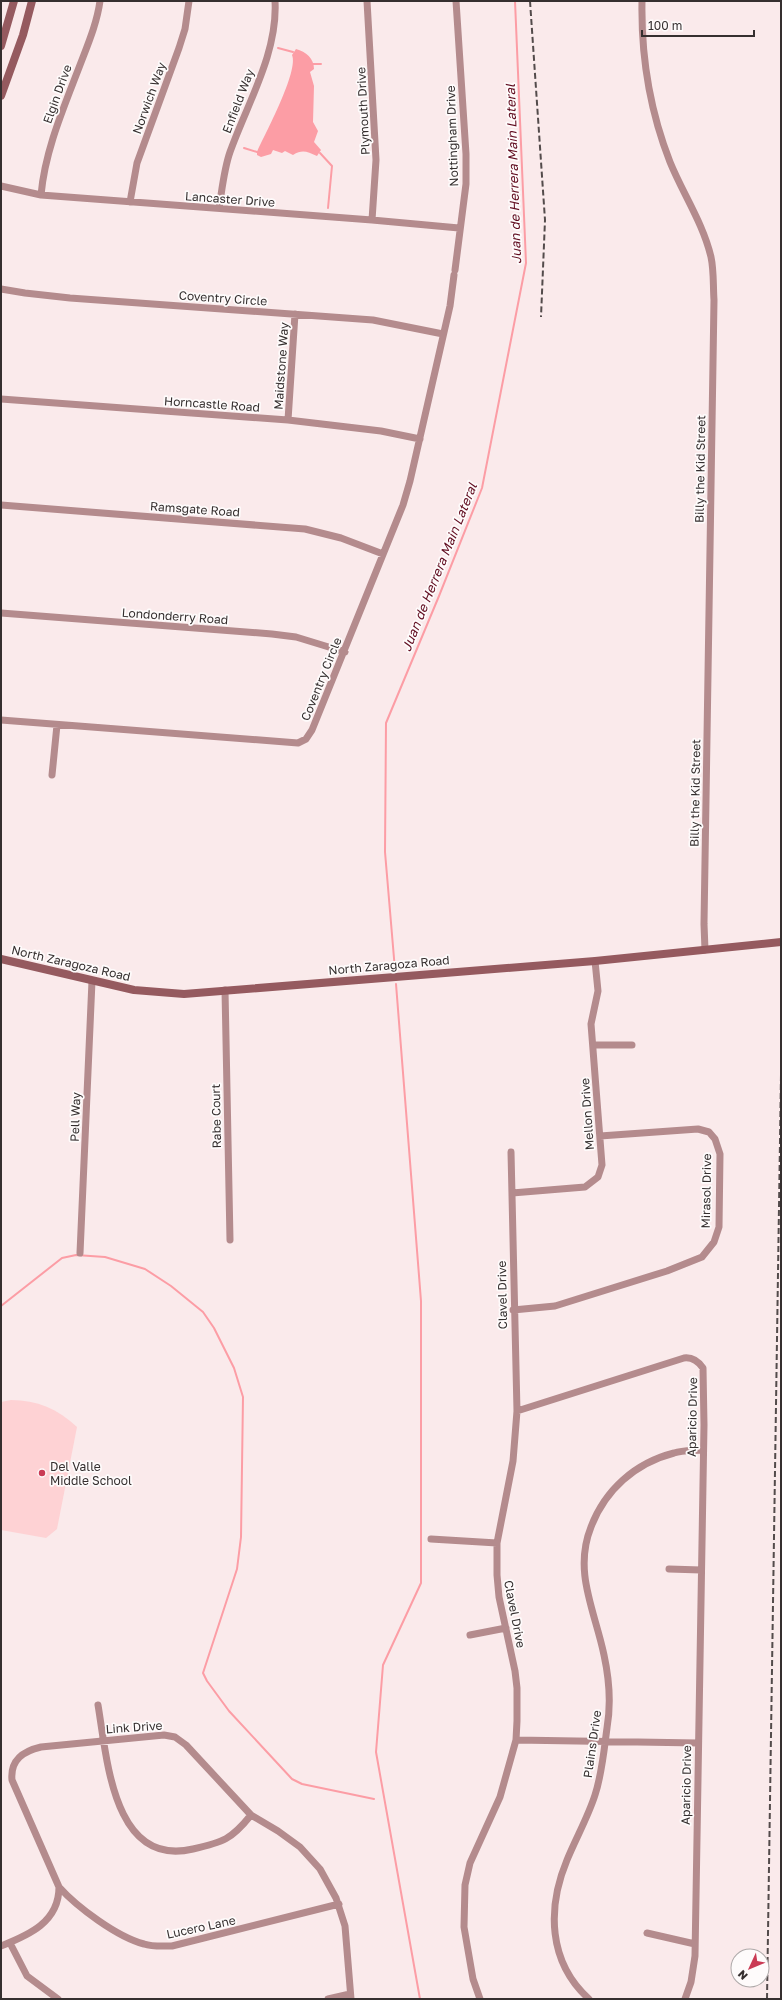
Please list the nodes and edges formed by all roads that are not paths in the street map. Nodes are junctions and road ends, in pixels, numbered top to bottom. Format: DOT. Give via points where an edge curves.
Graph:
graph roads {
  1 [pos="14,1"];
  2 [pos="32,1"];
  3 [pos="100,1"];
  4 [pos="189,1"];
  5 [pos="275,1"];
  6 [pos="367,1"];
  7 [pos="456,1"];
  8 [pos="642,1"];
  9 [pos="1,46"];
  10 [pos="1,96"];
  11 [pos="1,186"];
  12 [pos="41,196"];
  13 [pos="130,202"];
  14 [pos="219,208"];
  15 [pos="372,220"];
  16 [pos="459,228"];
  17 [pos="1,288"];
  18 [pos="450,306"];
  19 [pos="295,314"];
  20 [pos="443,334"];
  21 [pos="1,399"];
  22 [pos="288,420"];
  23 [pos="420,440"];
  24 [pos="1,505"];
  25 [pos="383,554"];
  26 [pos="1,613"];
  27 [pos="345,652"];
  28 [pos="1,720"];
  29 [pos="57,725"];
  30 [pos="52,775"];
  31 [pos="781,942"];
  32 [pos="705,950"];
  33 [pos="1,960"];
  34 [pos="595,961"];
  35 [pos="92,981"];
  36 [pos="225,990"];
  37 [pos="632,1045"];
  38 [pos="593,1046"];
  39 [pos="600,1136"];
  40 [pos="511,1152"];
  41 [pos="512,1193"];
  42 [pos="230,1240"];
  43 [pos="80,1253"];
  44 [pos="513,1310"];
  45 [pos="516,1411"];
  46 [pos="703,1450"];
  47 [pos="431,1539"];
  48 [pos="497,1543"];
  49 [pos="669,1569"];
  50 [pos="701,1570"];
  51 [pos="506,1628"];
  52 [pos="470,1635"];
  53 [pos="98,1705"];
  54 [pos="104,1740"];
  55 [pos="516,1740"];
  56 [pos="605,1742"];
  57 [pos="698,1743"];
  58 [pos="251,1815"];
  59 [pos="59,1887"];
  60 [pos="339,1904"];
  61 [pos="647,1933"];
  62 [pos="10,1942"];
  63 [pos="695,1944"];
  64 [pos="1,1946"];
  65 [pos="351,1996"];
  66 [pos="58,1999"];
  67 [pos="328,1999"];
  68 [pos="480,1999"];
  69 [pos="588,1999"];
  70 [pos="685,1999"];
  1 -- 9 [label="main road"];
  2 -- 10 [label="main road"];
  3 -- 12 [label="street, Elgin Drive" via="96,23 53,138 45,166"];
  4 -- 13 [label="street, Norwich Way" via="179,48 137,163"];
  5 -- 14 [label="street, Enfield Way" via="276,16 266,58 229,153"];
  6 -- 15 [label="street, Plymouth Drive" via="376,146"];
  7 -- 16 [label="street, Nottingham Drive" via="466,154 466,184"];
  8 -- 32 [label="street, Billy the Kid Street" via="643,43 656,119 670,162 704,236 712,270 714,300"];
  11 -- 12 [label="street, Lancaster Drive"];
  12 -- 13 [label="street, Lancaster Drive"];
  13 -- 14 [label="street, Lancaster Drive"];
  14 -- 15 [label="street, Lancaster Drive"];
  15 -- 16 [label="street, Lancaster Drive"];
  16 -- 18 [label="street, Nottingham Drive"];
  17 -- 19 [label="street, Coventry Circle" via="70,298"];
  18 -- 20 [label="street, Coventry Circle"];
  19 -- 20 [label="street, Coventry Circle" via="373,320"];
  19 -- 22 [label="street, Maidstone Way"];
  20 -- 23 [label="street, Coventry Circle"];
  21 -- 22 [label="street, Horncastle Road"];
  22 -- 23 [label="street, Horncastle Road" via="381,431"];
  23 -- 25 [label="street, Coventry Circle" via="410,481"];
  24 -- 25 [label="street, Ramsgate Road" via="305,530 341,538"];
  25 -- 27 [label="street, Coventry Circle"];
  26 -- 27 [label="street, Londonderry Road" via="272,634 296,637"];
  27 -- 29 [label="street, Coventry Circle" via="312,730 306,739 300,742"];
  28 -- 29 [label="street, Coventry Circle"];
  29 -- 30 [label="street"];
  31 -- 32 [label="main road, North Zaragoza Road"];
  32 -- 34 [label="main road, North Zaragoza Road"];
  33 -- 35 [label="main road, North Zaragoza Road"];
  34 -- 36 [label="main road, North Zaragoza Road"];
  34 -- 38 [label="street, Mellon Drive" via="598,986 591,1024"];
  35 -- 36 [label="main road, North Zaragoza Road" via="158,993 184,994"];
  35 -- 43 [label="street, Pell Way"];
  36 -- 42 [label="street, Rabe Court"];
  37 -- 38 [label="street"];
  38 -- 39 [label="street, Mellon Drive"];
  39 -- 41 [label="street, Mellon Drive" via="602,1165 594,1182 581,1188"];
  39 -- 44 [label="street, Mirasol Drive" via="698,1129 708,1132 720,1154 719,1227 714,1242 698,1259 667,1272 554,1306"];
  40 -- 41 [label="street, Clavel Drive"];
  41 -- 44 [label="street, Clavel Drive"];
  44 -- 45 [label="street, Clavel Drive"];
  45 -- 46 [label="street, Aparicio Drive" via="689,1357 700,1364 704,1374"];
  45 -- 48 [label="street, Clavel Drive" via="513,1461"];
  46 -- 50 [label="street, Aparicio Drive"];
  46 -- 56 [label="street, Plains Drive" via="675,1452 634,1471 608,1494 590,1527 583,1566 587,1595 600,1636 607,1676 609,1708"];
  47 -- 48 [label="street"];
  48 -- 51 [label="street, Clavel Drive" via="497,1575"];
  49 -- 50 [label="street"];
  50 -- 57 [label="street, Aparicio Drive"];
  51 -- 52 [label="street"];
  51 -- 55 [label="street, Clavel Drive" via="517,1688"];
  53 -- 54 [label="street"];
  54 -- 58 [label="street, Link Drive" via="164,1735 175,1737 186,1745"];
  54 -- 58 [label="street" via="111,1786 131,1828 147,1844 163,1851 183,1852 216,1844 232,1836"];
  54 -- 59 [label="street, Link Drive" via="30,1749 19,1756 13,1768 14,1787"];
  55 -- 56 [label="street"];
  55 -- 68 [label="street, Clavel Drive" via="500,1797 470,1863 465,1885 464,1927 473,1978"];
  56 -- 57 [label="street"];
  56 -- 69 [label="street, Plains Drive" via="595,1794 561,1879 555,1920 555,1934 561,1961 568,1976"];
  57 -- 63 [label="street, Aparicio Drive"];
  58 -- 60 [label="street, Link Drive" via="278,1831 311,1858 328,1882"];
  59 -- 60 [label="street, Lucero Lane" via="74,1902 122,1936 156,1946 172,1946"];
  59 -- 62 [label="street" via="57,1904 48,1919 35,1930"];
  60 -- 65 [label="street, Link Drive" via="347,1936"];
  61 -- 63 [label="street"];
  62 -- 64 [label="street"];
  62 -- 66 [label="street" via="27,1976"];
  63 -- 70 [label="street, Aparicio Drive" via="694,1967"];
  65 -- 67 [label="street"];
}
